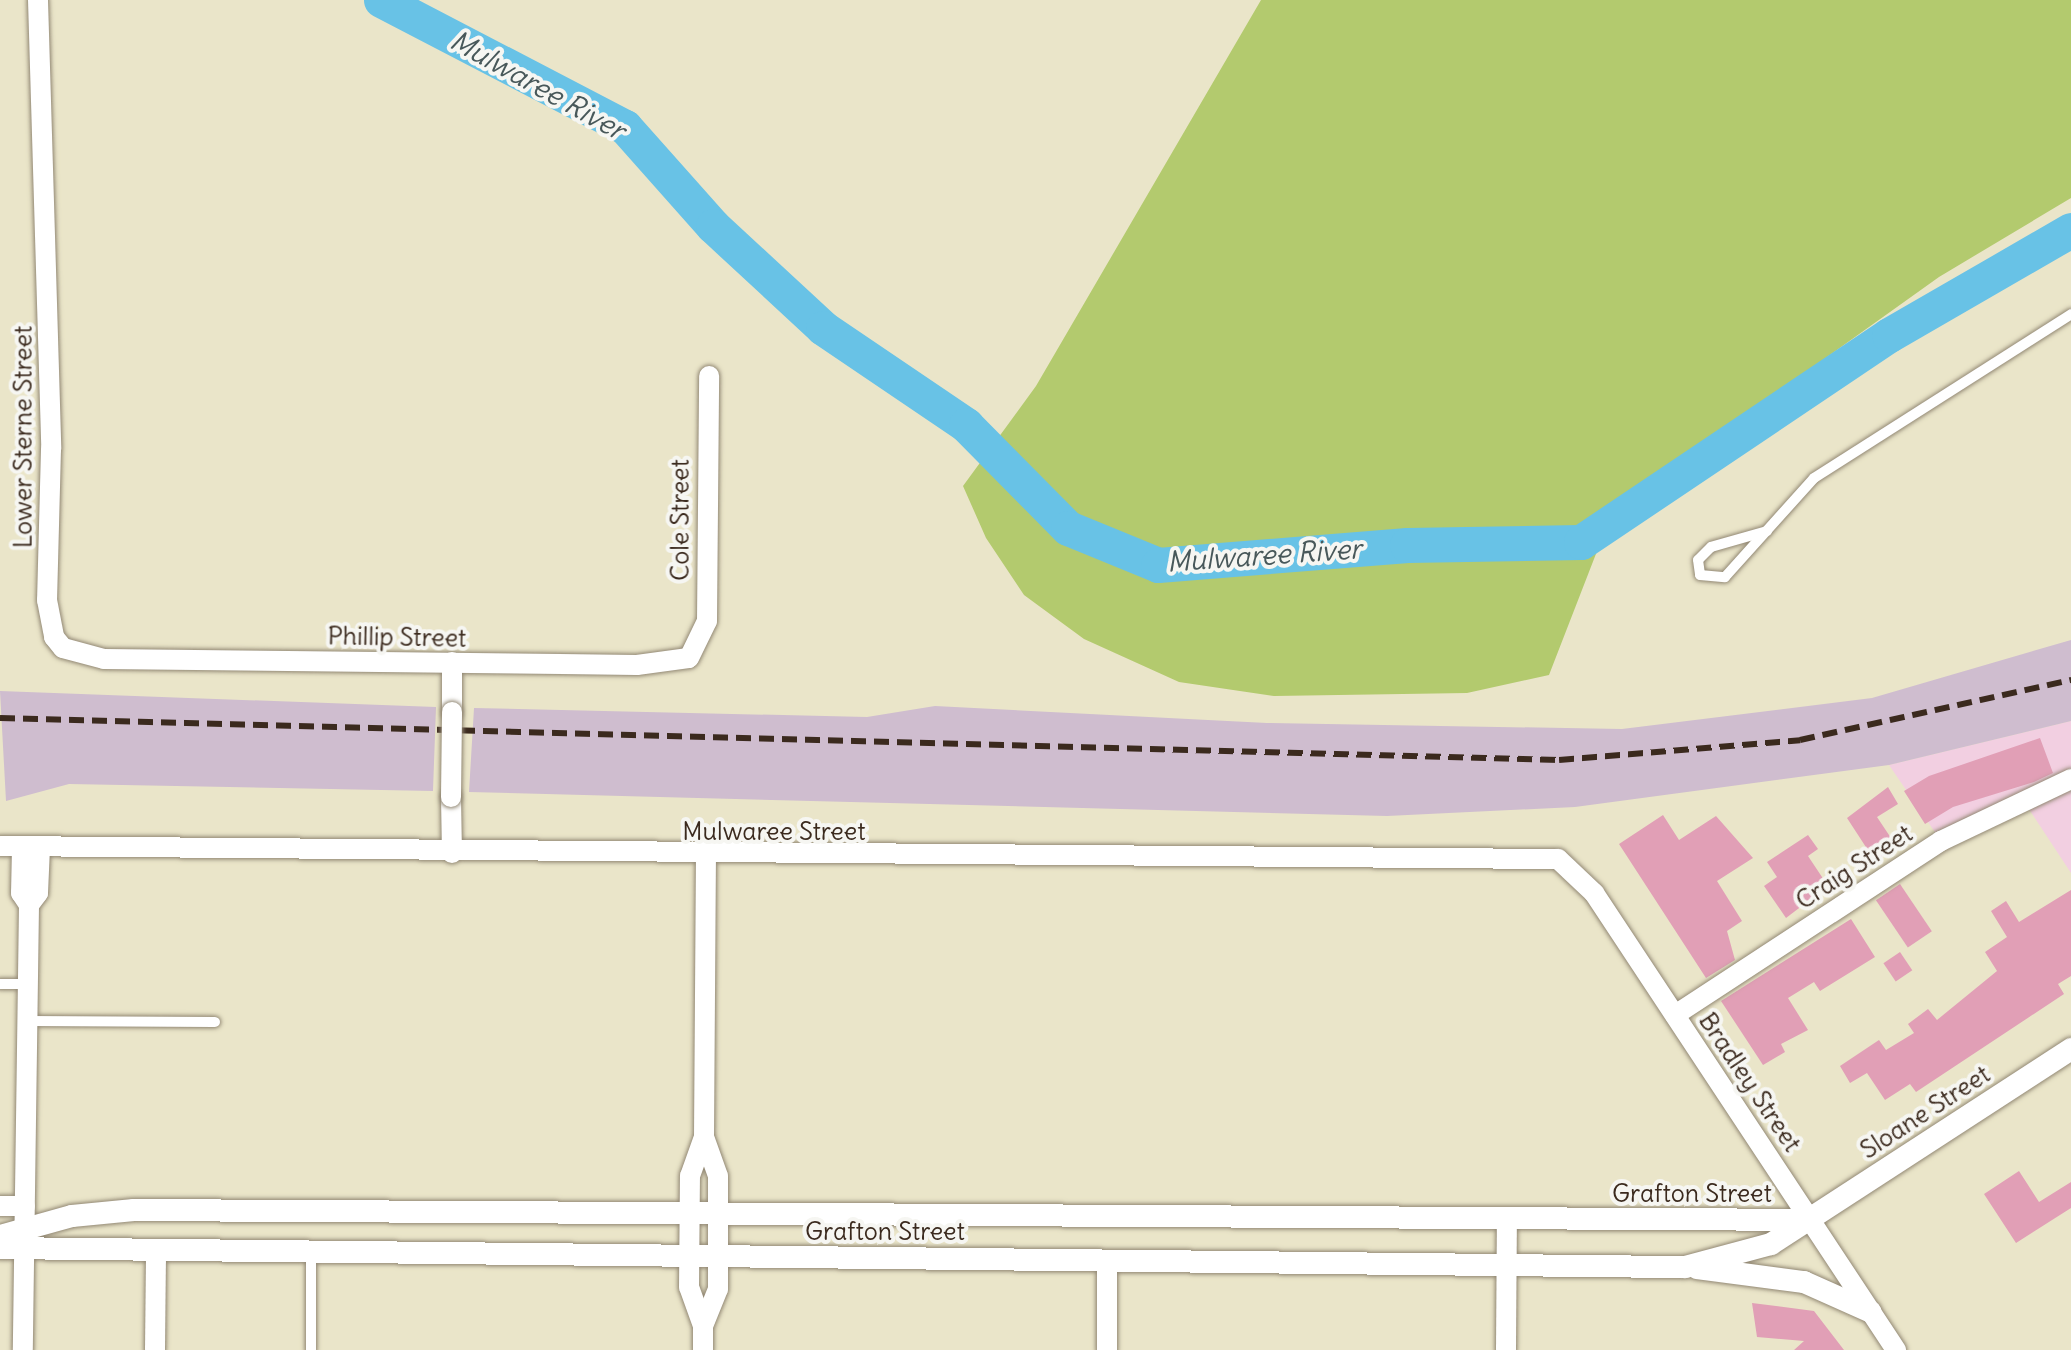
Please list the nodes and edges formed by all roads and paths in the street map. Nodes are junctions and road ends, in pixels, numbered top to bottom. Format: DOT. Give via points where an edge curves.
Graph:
graph roads {
  1 [pos="38,0"];
  2 [pos="2071,314"];
  3 [pos="708,376"];
  4 [pos="1767,531"];
  5 [pos="689,658"];
  6 [pos="104,659"];
  7 [pos="452,662"];
  8 [pos="2071,779"];
  9 [pos="0,846"];
  10 [pos="31,848"];
  11 [pos="452,853"];
  12 [pos="706,856"];
  13 [pos="1548,859"];
  14 [pos="0,984"];
  15 [pos="27,984"];
  16 [pos="1675,1015"];
  17 [pos="27,1021"];
  18 [pos="215,1022"];
  19 [pos="2071,1049"];
  20 [pos="704,1137"];
  21 [pos="0,1206"];
  22 [pos="690,1212"];
  23 [pos="718,1213"];
  24 [pos="25,1216"];
  25 [pos="1507,1218"];
  26 [pos="1809,1220"];
  27 [pos="0,1236"];
  28 [pos="12,1250"];
  29 [pos="156,1253"];
  30 [pos="312,1254"];
  31 [pos="689,1258"];
  32 [pos="718,1258"];
  33 [pos="1107,1260"];
  34 [pos="1506,1262"];
  35 [pos="1685,1266"];
  36 [pos="1871,1312"];
  37 [pos="703,1326"];
  38 [pos="23,1350"];
  39 [pos="155,1350"];
  40 [pos="311,1350"];
  41 [pos="703,1350"];
  42 [pos="1107,1350"];
  43 [pos="1506,1350"];
  44 [pos="1896,1350"];
  1 -- 6 [label="street, Lower Sterne Street" via="50,411 47,600 54,637 63,648"];
  2 -- 4 [label="lane" via="1814,478"];
  3 -- 5 [label="street, Cole Street" via="706,620"];
  4 -- 4 [label="lane" via="1725,577 1700,575 1698,560 1711,547"];
  5 -- 7 [label="street, Phillip Street" via="637,665"];
  6 -- 7 [label="street, Phillip Street"];
  7 -- 11 [label="street, bridge"];
  8 -- 16 [label="street, Craig Street" via="1941,841"];
  9 -- 10 [label="street, Mulwaree Street"];
  10 -- 11 [label="street, Mulwaree Street"];
  10 -- 15 [label="street" via="22,893 29,905"];
  11 -- 12 [label="street, Mulwaree Street"];
  12 -- 13 [label="street, Mulwaree Street"];
  12 -- 20 [label="street"];
  13 -- 16 [label="street, Bradley Street" via="1579,874"];
  14 -- 15 [label="lane"];
  15 -- 17 [label="street"];
  16 -- 26 [label="street, Bradley Street"];
  17 -- 18 [label="lane"];
  17 -- 24 [label="street"];
  19 -- 26 [label="street, Sloane Street"];
  20 -- 22 [label="street" via="690,1176"];
  20 -- 23 [label="street" via="718,1176"];
  21 -- 24 [label="street, Grafton Street"];
  22 -- 23 [label="street, Grafton Street"];
  22 -- 24 [label="street, Grafton Street" via="134,1210"];
  22 -- 31 [label="street"];
  23 -- 25 [label="street, Grafton Street"];
  23 -- 32 [label="street"];
  24 -- 27 [label="street, Grafton Street"];
  24 -- 28 [label="street"];
  25 -- 26 [label="street, Grafton Street"];
  25 -- 34 [label="street"];
  26 -- 35 [label="street, Grafton Street" via="1772,1244"];
  26 -- 36 [label="street, Bradley Street"];
  28 -- 29 [label="street, Grafton Street"];
  28 -- 38 [label="street"];
  29 -- 30 [label="street, Grafton Street"];
  29 -- 39 [label="street"];
  30 -- 31 [label="street, Grafton Street"];
  30 -- 40 [label="lane"];
  31 -- 32 [label="street, Grafton Street"];
  31 -- 37 [label="street" via="689,1288"];
  32 -- 33 [label="street, Grafton Street"];
  32 -- 37 [label="street" via="718,1289"];
  33 -- 34 [label="street, Grafton Street"];
  33 -- 42 [label="street"];
  34 -- 35 [label="street, Grafton Street"];
  34 -- 43 [label="street"];
  35 -- 36 [label="street" via="1804,1282"];
  36 -- 44 [label="street, Bradley Street"];
  37 -- 41 [label="street"];
}
